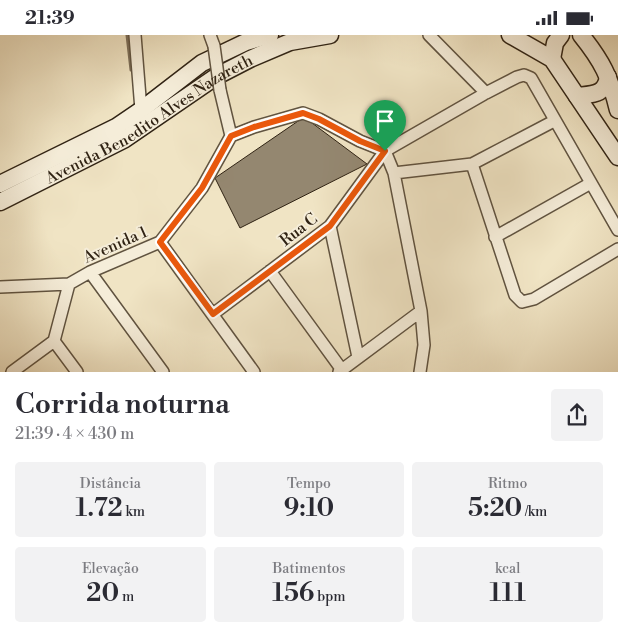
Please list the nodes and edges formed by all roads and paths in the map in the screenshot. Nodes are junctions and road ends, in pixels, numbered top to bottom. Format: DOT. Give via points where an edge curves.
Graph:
graph roads {
  1 [pos="135,35"];
  2 [pos="270,35"];
  3 [pos="330,35"];
  4 [pos="429,35"];
  5 [pos="510,35"];
  6 [pos="561,35"];
  7 [pos="581,35"];
  8 [pos="442,40"];
  9 [pos="212,41"];
  10 [pos="541,48"];
  11 [pos="608,77"];
  12 [pos="486,93"];
  13 [pos="576,96"];
  14 [pos="617,103"];
  15 [pos="141,110"];
  16 [pos="554,121"];
  17 [pos="231,136"];
  18 [pos="385,151"];
  19 [pos="618,157"];
  20 [pos="472,164"];
  21 [pos="22,173"];
  22 [pos="394,173"];
  23 [pos="591,183"];
  24 [pos="0,184"];
  25 [pos="28,189"];
  26 [pos="0,202"];
  27 [pos="330,226"];
  28 [pos="618,230"];
  29 [pos="495,237"];
  30 [pos="160,242"];
  31 [pos="618,249"];
  32 [pos="270,271"];
  33 [pos="90,272"];
  34 [pos="69,283"];
  35 [pos="0,287"];
  36 [pos="421,311"];
  37 [pos="213,314"];
  38 [pos="54,341"];
  39 [pos="358,357"];
  40 [pos="341,371"];
  41 [pos="12,372"];
  42 [pos="77,372"];
  43 [pos="163,372"];
  44 [pos="254,372"];
  45 [pos="420,372"];
  1 -- 15 [label="street"];
  2 -- 15 [label="main road, Avenida Benedito Alves Nazareth" via="246,42 202,63"];
  3 -- 25 [label="main road, Avenida Benedito Alves Nazareth" via="290,42 250,59 217,76 124,139"];
  4 -- 8 [label="street"];
  5 -- 10 [label="main road"];
  6 -- 10 [label="main road" via="555,43"];
  7 -- 11 [label="main road" via="600,59"];
  8 -- 12 [label="street"];
  9 -- 17 [label="street, bridge"];
  10 -- 13 [label="main road"];
  11 -- 13 [label="main road" via="602,90 592,95"];
  11 -- 14 [label="main road"];
  12 -- 16 [label="street" via="524,75 530,78"];
  12 -- 18 [label="street"];
  13 -- 19 [label="main road"];
  15 -- 21 [label="main road, Avenida Benedito Alves Nazareth" via="116,127"];
  16 -- 20 [label="street"];
  16 -- 23 [label="street"];
  17 -- 18 [label="street" via="303,113"];
  17 -- 30 [label="street, Avenida 1" via="202,188"];
  18 -- 22 [label="street"];
  18 -- 27 [label="street, Rua C"];
  20 -- 22 [label="street"];
  20 -- 29 [label="street"];
  21 -- 24 [label="main road, Avenida Benedito Alves Nazareth"];
  21 -- 25 [label="main road"];
  22 -- 36 [label="street"];
  23 -- 28 [label="street"];
  23 -- 29 [label="street"];
  25 -- 26 [label="main road, Avenida Benedito Alves Nazareth"];
  27 -- 32 [label="street, Rua C"];
  27 -- 39 [label="street"];
  29 -- 31 [label="street" via="515,295 522,302 534,299"];
  30 -- 33 [label="street, Avenida 1"];
  30 -- 37 [label="street"];
  32 -- 37 [label="street, Rua C"];
  32 -- 40 [label="street"];
  33 -- 34 [label="street, Avenida 1"];
  33 -- 43 [label="street"];
  34 -- 35 [label="street"];
  34 -- 38 [label="street"];
  36 -- 39 [label="street"];
  36 -- 45 [label="street" via="424,345"];
  37 -- 44 [label="street"];
  38 -- 41 [label="street"];
  38 -- 42 [label="street"];
  39 -- 40 [label="street"];
}
